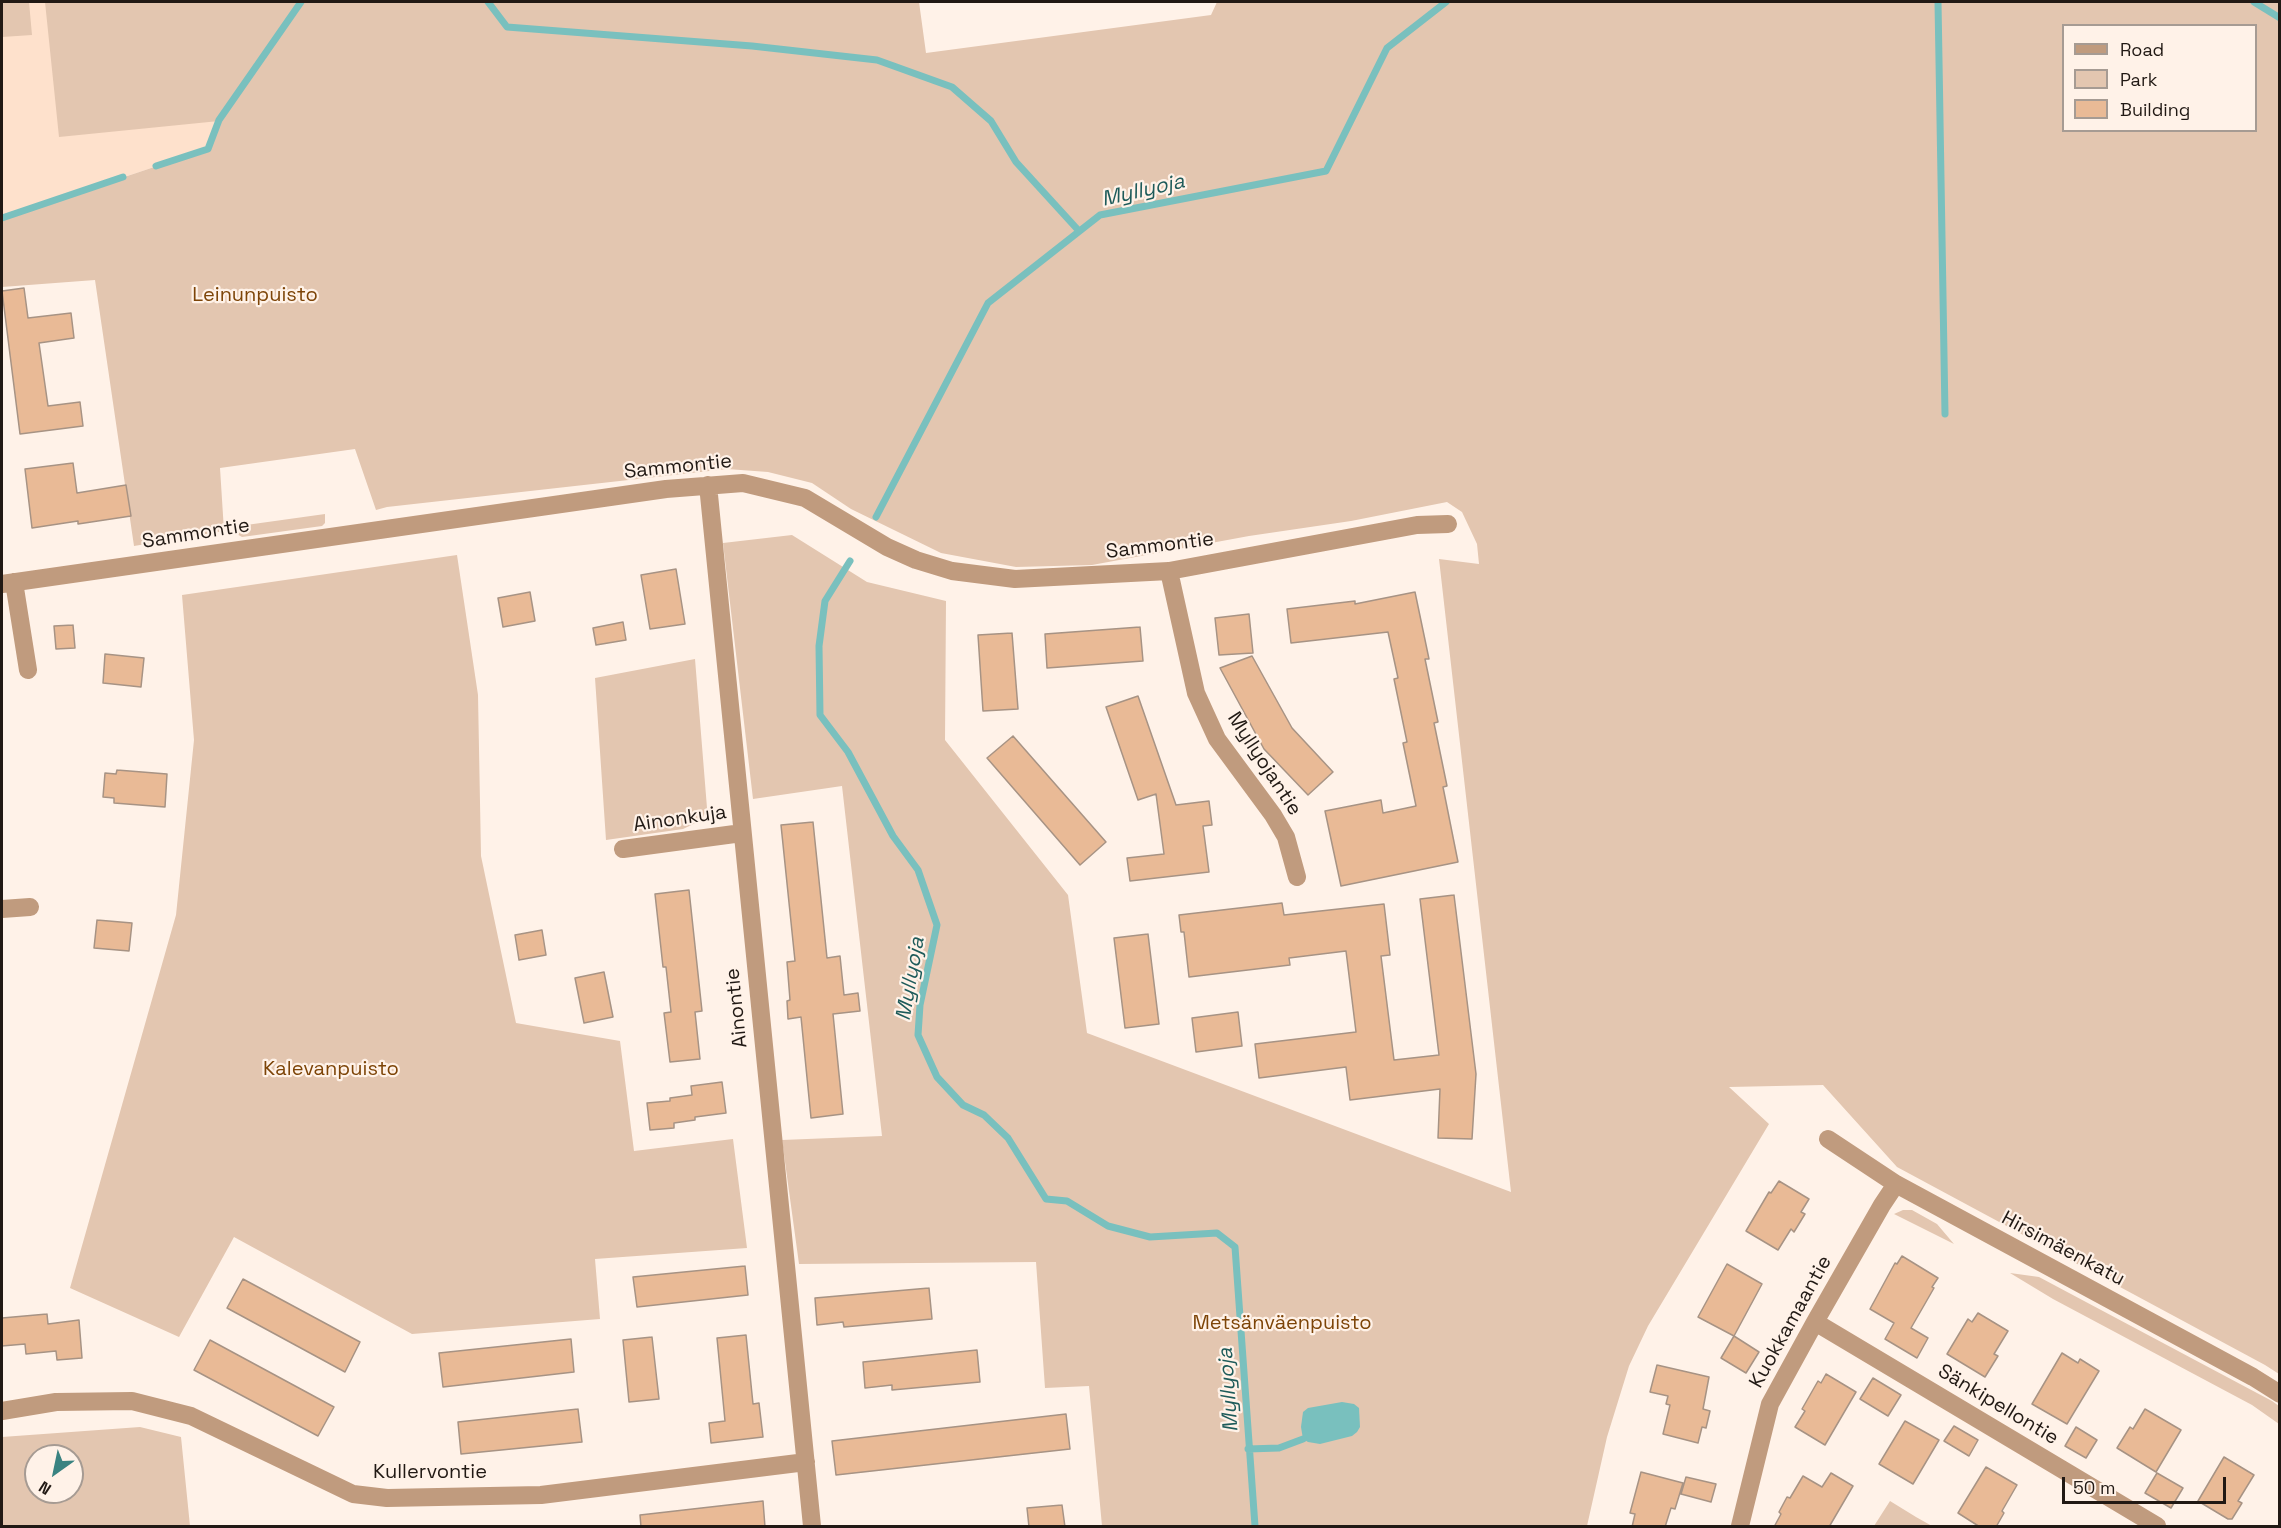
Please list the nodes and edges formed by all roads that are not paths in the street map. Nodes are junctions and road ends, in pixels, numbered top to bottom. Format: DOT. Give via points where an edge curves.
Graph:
graph roads {
  1 [pos="708,485"];
  2 [pos="1449,524"];
  3 [pos="1169,571"];
  4 [pos="5,579"];
  5 [pos="28,670"];
  6 [pos="742,833"];
  7 [pos="623,849"];
  8 [pos="1297,877"];
  9 [pos="30,907"];
  10 [pos="2,909"];
  11 [pos="1828,1139"];
  12 [pos="1896,1185"];
  13 [pos="1815,1322"];
  14 [pos="2280,1394"];
  15 [pos="2,1411"];
  16 [pos="806,1462"];
  17 [pos="812,1527"];
  18 [pos="1740,1527"];
  19 [pos="2157,1527"];
  1 -- 3 [label="street, Sammontie" via="743,483 805,498 887,547 952,571 1015,579"];
  1 -- 4 [label="street, Sammontie"];
  1 -- 6 [label="street, Ainontie"];
  2 -- 3 [label="street, Sammontie" via="1417,525"];
  3 -- 8 [label="street, Myllyojantie" via="1196,693 1217,739 1286,837"];
  4 -- 5 [label="street"];
  6 -- 7 [label="street, Ainonkuja"];
  6 -- 16 [label="street, Ainontie"];
  9 -- 10 [label="street"];
  11 -- 12 [label="street, Hirsimäenkatu"];
  12 -- 13 [label="street, Kuokkamaantie"];
  12 -- 14 [label="street, Hirsimäenkatu"];
  13 -- 18 [label="street, Kuokkamaantie" via="1770,1404"];
  13 -- 19 [label="street, Sänkipellontie"];
  15 -- 16 [label="street, Kullervontie" via="56,1402 132,1401 191,1416 353,1494 387,1498 541,1496"];
  16 -- 17 [label="street, Ainontie"];
}
